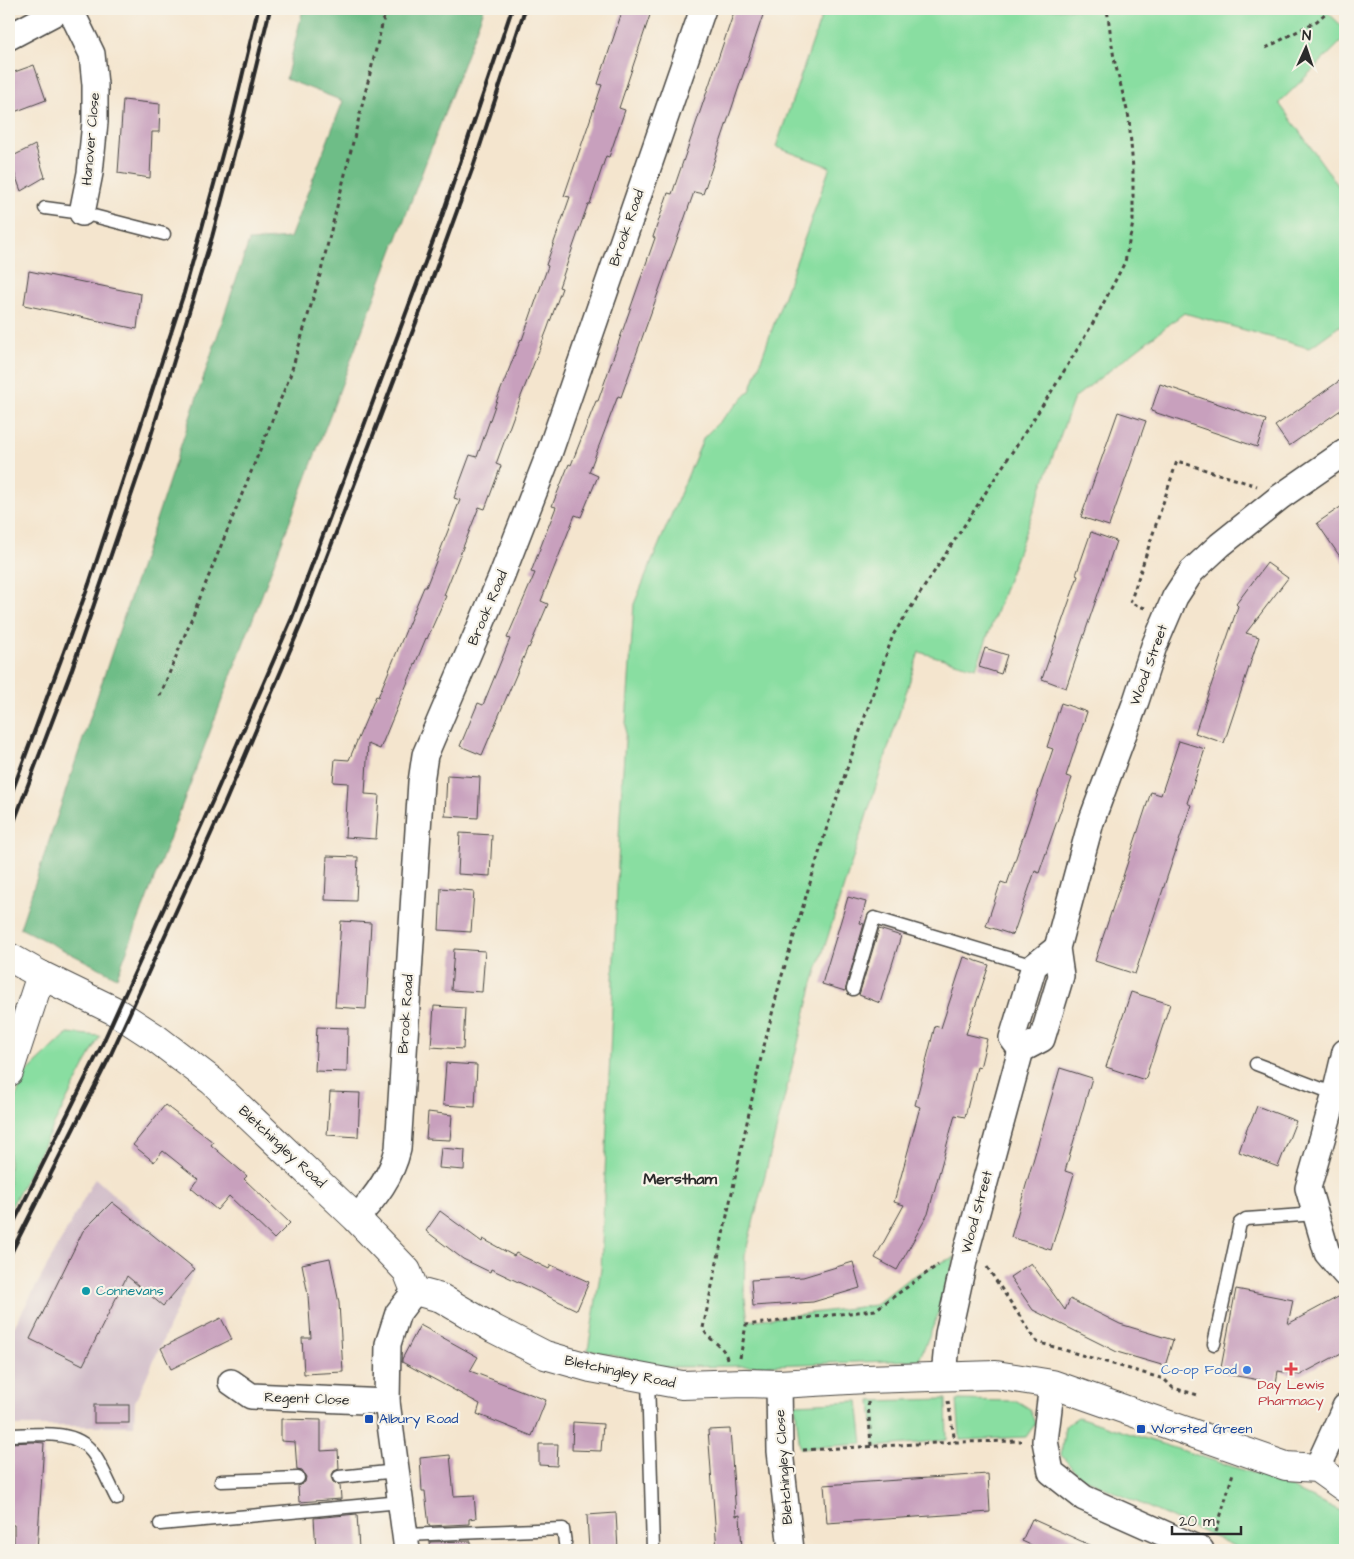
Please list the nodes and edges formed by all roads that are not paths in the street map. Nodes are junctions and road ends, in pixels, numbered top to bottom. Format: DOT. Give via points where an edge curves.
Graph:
graph roads {
  1 [pos="62,9"];
  2 [pos="70,9"];
  3 [pos="703,9"];
  4 [pos="9,37"];
  5 [pos="45,208"];
  6 [pos="82,213"];
  7 [pos="164,234"];
  8 [pos="1345,452"];
  9 [pos="1057,948"];
  10 [pos="9,957"];
  11 [pos="1034,966"];
  12 [pos="40,975"];
  13 [pos="852,988"];
  14 [pos="1021,1050"];
  15 [pos="1345,1052"];
  16 [pos="1256,1064"];
  17 [pos="9,1072"];
  18 [pos="1340,1093"];
  19 [pos="1316,1214"];
  20 [pos="356,1218"];
  21 [pos="1345,1274"];
  22 [pos="415,1291"];
  23 [pos="1214,1344"];
  24 [pos="944,1376"];
  25 [pos="648,1379"];
  26 [pos="231,1382"];
  27 [pos="779,1384"];
  28 [pos="1052,1384"];
  29 [pos="387,1402"];
  30 [pos="1345,1407"];
  31 [pos="9,1435"];
  32 [pos="1317,1468"];
  33 [pos="397,1472"];
  34 [pos="339,1477"];
  35 [pos="298,1478"];
  36 [pos="221,1481"];
  37 [pos="1345,1488"];
  38 [pos="117,1499"];
  39 [pos="401,1502"];
  40 [pos="160,1524"];
  41 [pos="406,1543"];
  42 [pos="1207,1546"];
  43 [pos="566,1550"];
  44 [pos="653,1550"];
  45 [pos="791,1550"];
  1 -- 4 [label="street"];
  2 -- 6 [label="street, Hanover Close" via="92,54 95,85 90,173"];
  3 -- 20 [label="street, Brook Road" via="549,454 500,580 425,755 398,1149 381,1187"];
  5 -- 6 [label="lane"];
  6 -- 7 [label="lane"];
  8 -- 9 [label="street, Wood Street" via="1280,497 1220,545 1192,571 1176,597 1154,646 1091,822"];
  9 -- 11 [label="street"];
  9 -- 14 [label="street, Wood Street" via="1061,976 1042,1039"];
  10 -- 12 [label="street, Bletchingley Road"];
  11 -- 13 [label="lane" via="874,918"];
  11 -- 14 [label="street" via="1012,1038"];
  12 -- 17 [label="street"];
  12 -- 20 [label="street, Bletchingley Road" via="113,1010 204,1075"];
  14 -- 24 [label="street, Wood Street" via="966,1252 948,1334"];
  15 -- 18 [label="street"];
  16 -- 18 [label="lane"];
  18 -- 19 [label="street" via="1308,1188"];
  19 -- 21 [label="street" via="1327,1253"];
  19 -- 23 [label="lane" via="1246,1219 1240,1223"];
  20 -- 22 [label="street, Bletchingley Road" via="407,1271"];
  22 -- 25 [label="street, Bletchingley Road" via="442,1298 545,1355"];
  22 -- 29 [label="street" via="398,1313 388,1344"];
  24 -- 27 [label="street, Bletchingley Road"];
  24 -- 28 [label="street, Bletchingley Road" via="996,1374"];
  25 -- 27 [label="street, Bletchingley Road" via="682,1385"];
  25 -- 44 [label="lane"];
  26 -- 29 [label="street, Regent Close" via="251,1396"];
  27 -- 45 [label="street, Bletchingley Close" via="780,1451"];
  28 -- 32 [label="street, Bletchingley Road" via="1286,1466"];
  28 -- 42 [label="street" via="1044,1441 1051,1472 1084,1498"];
  29 -- 33 [label="street"];
  30 -- 32 [label="street"];
  31 -- 38 [label="lane" via="76,1438 92,1451"];
  32 -- 37 [label="street"];
  33 -- 34 [label="lane"];
  33 -- 39 [label="street"];
  35 -- 36 [label="lane"];
  39 -- 40 [label="lane"];
  39 -- 41 [label="street"];
  41 -- 43 [label="lane" via="563,1529"];
}
